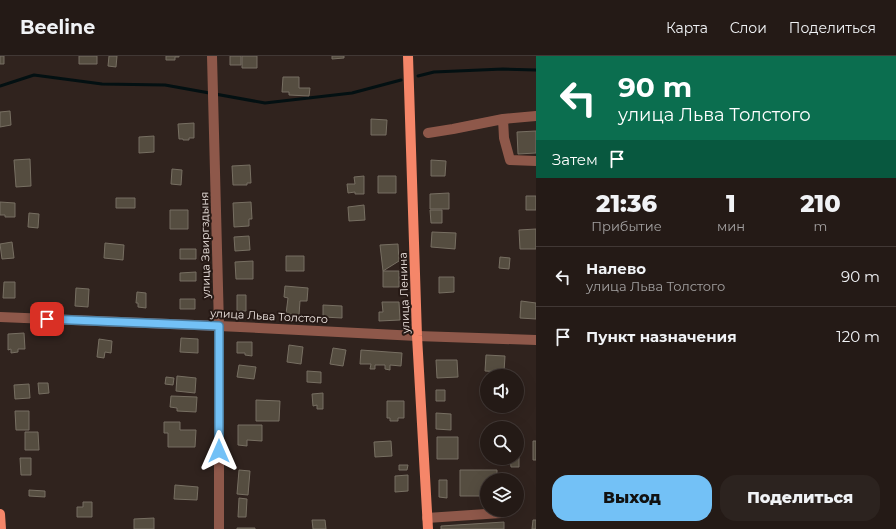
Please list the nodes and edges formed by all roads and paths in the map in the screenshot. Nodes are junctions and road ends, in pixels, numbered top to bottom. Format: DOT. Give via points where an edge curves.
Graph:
graph roads {
  1 [pos="212,56"];
  2 [pos="408,56"];
  3 [pos="536,116"];
  4 [pos="503,120"];
  5 [pos="428,133"];
  6 [pos="536,161"];
  7 [pos="0,317"];
  8 [pos="219,326"];
  9 [pos="417,336"];
  10 [pos="536,340"];
  11 [pos="0,514"];
  12 [pos="480,514"];
  13 [pos="428,518"];
  14 [pos="1,529"];
  15 [pos="219,529"];
  16 [pos="428,529"];
  1 -- 8 [label="street, улица Звиргздыня"];
  2 -- 9 [label="main road, улица Ленина"];
  3 -- 4 [label="street"];
  4 -- 5 [label="street"];
  4 -- 6 [label="street" via="504,138 510,160"];
  7 -- 8 [label="street, улица Льва Толстого"];
  8 -- 9 [label="street, улица Льва Толстого"];
  8 -- 15 [label="street, улица Звиргздыня"];
  9 -- 10 [label="street, улица Льва Толстого"];
  9 -- 13 [label="main road, улица Ленина"];
  11 -- 14 [label="main road"];
  12 -- 13 [label="street"];
  13 -- 16 [label="main road, улица Ленина"];
}
